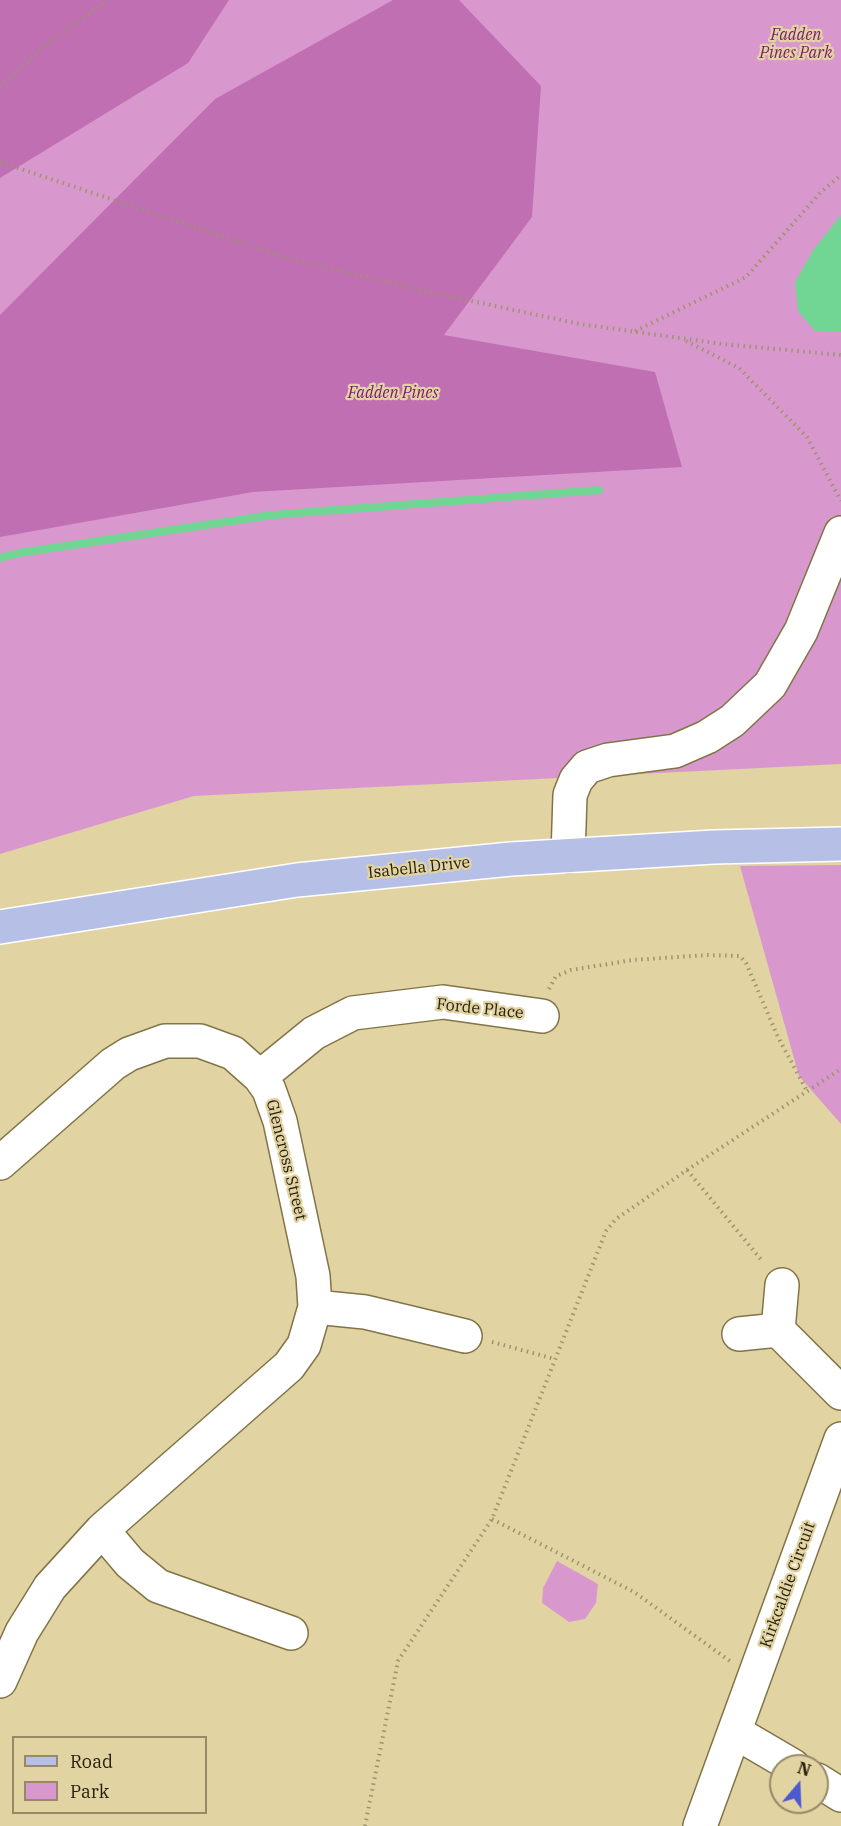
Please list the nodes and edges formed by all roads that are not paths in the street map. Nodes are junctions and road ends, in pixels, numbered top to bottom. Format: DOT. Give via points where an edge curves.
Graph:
graph roads {
  1 [pos="841,532"];
  2 [pos="833,845"];
  3 [pos="568,856"];
  4 [pos="0,927"];
  5 [pos="542,1016"];
  6 [pos="260,1077"];
  7 [pos="0,1163"];
  8 [pos="782,1285"];
  9 [pos="315,1307"];
  10 [pos="778,1330"];
  11 [pos="739,1334"];
  12 [pos="465,1336"];
  13 [pos="841,1394"];
  14 [pos="841,1439"];
  15 [pos="102,1530"];
  16 [pos="291,1633"];
  17 [pos="0,1681"];
  18 [pos="735,1732"];
  19 [pos="773,1754"];
  20 [pos="700,1826"];
  1 -- 3 [label="street" via="801,631 770,685 732,721 707,737 675,751 608,760 587,767 570,795"];
  2 -- 3 [label="main road, Isabella Drive"];
  3 -- 4 [label="main road, Isabella Drive" via="297,880"];
  5 -- 6 [label="street, Forde Place" via="443,1002 353,1013 314,1033"];
  6 -- 7 [label="street, Glencross Street" via="233,1053 200,1041 165,1041 113,1064"];
  6 -- 9 [label="street, Glencross Street" via="280,1121 313,1276"];
  8 -- 10 [label="street"];
  9 -- 12 [label="street" via="365,1312"];
  9 -- 15 [label="street, Glencross Street" via="304,1344 289,1366"];
  10 -- 11 [label="street"];
  10 -- 13 [label="street"];
  14 -- 18 [label="street, Kirkcaldie Circuit"];
  15 -- 16 [label="street" via="130,1563 158,1586"];
  15 -- 17 [label="street, Glencross Street" via="50,1587 22,1632"];
  18 -- 19 [label="street"];
  18 -- 20 [label="street, Kirkcaldie Circuit"];
}
